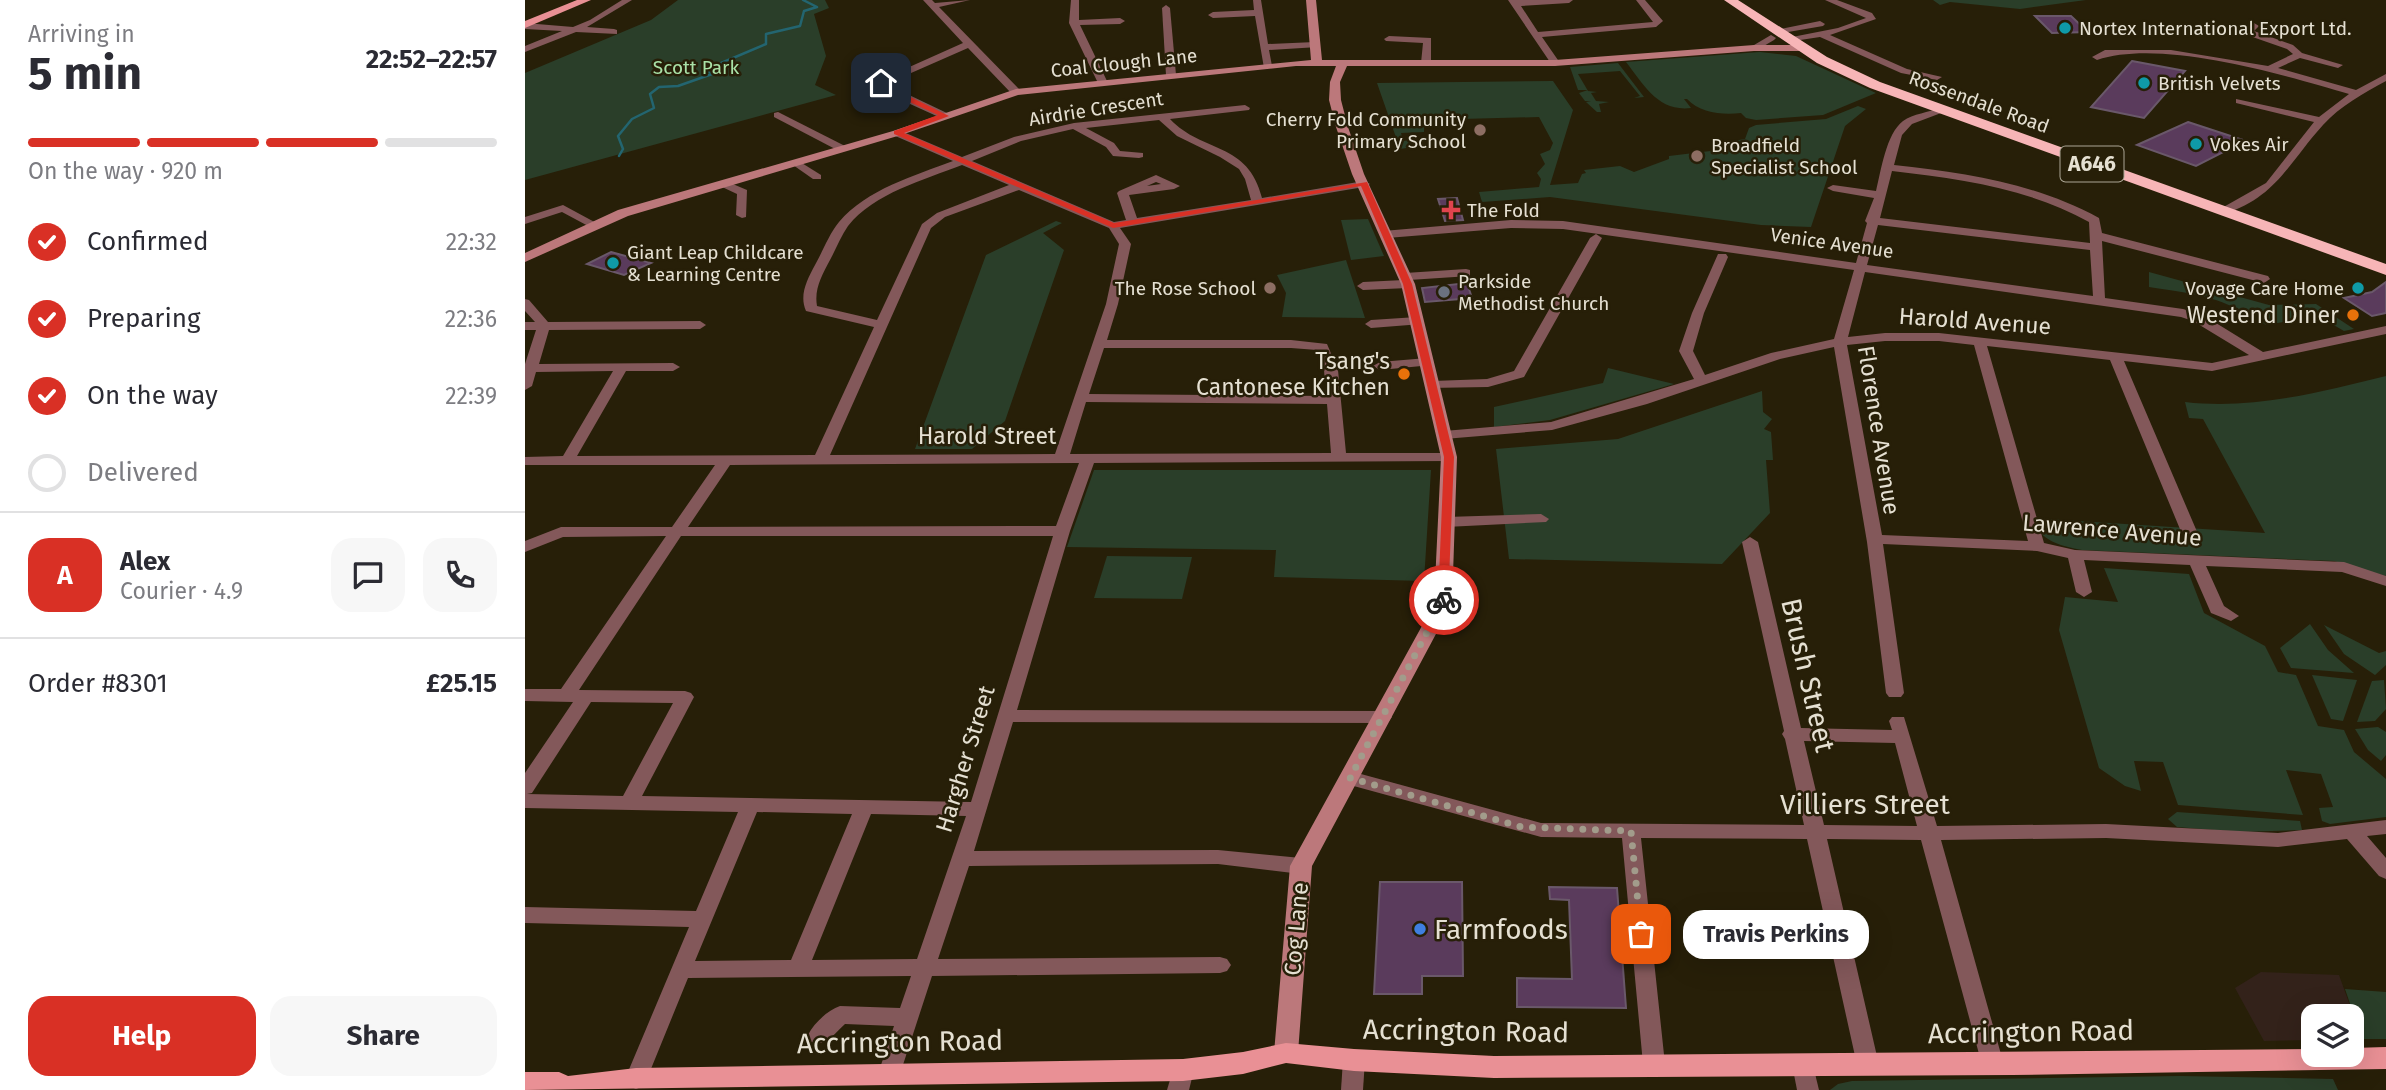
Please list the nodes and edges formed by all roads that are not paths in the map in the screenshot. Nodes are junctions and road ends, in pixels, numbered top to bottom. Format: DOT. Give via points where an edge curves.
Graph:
graph roads {
  1 [pos="575,0"];
  2 [pos="586,0"];
  3 [pos="628,0"];
  4 [pos="966,0"];
  5 [pos="1076,0"];
  6 [pos="1257,0"];
  7 [pos="1311,0"];
  8 [pos="1569,0"];
  9 [pos="1640,0"];
  10 [pos="1730,0"];
  11 [pos="1829,0"];
  12 [pos="1513,2"];
  13 [pos="929,3"];
  14 [pos="1167,8"];
  15 [pos="1257,13"];
  16 [pos="1213,15"];
  17 [pos="1120,21"];
  18 [pos="1074,23"];
  19 [pos="525,24"];
  20 [pos="2254,26"];
  21 [pos="1821,29"];
  22 [pos="575,30"];
  23 [pos="614,32"];
  24 [pos="1774,34"];
  25 [pos="1535,35"];
  26 [pos="1389,39"];
  27 [pos="969,44"];
  28 [pos="1796,44"];
  29 [pos="1315,46"];
  30 [pos="1264,47"];
  31 [pos="1754,48"];
  32 [pos="525,49"];
  33 [pos="2299,55"];
  34 [pos="2098,57"];
  35 [pos="1317,63"];
  36 [pos="1426,63"];
  37 [pos="1555,63"];
  38 [pos="1342,64"];
  39 [pos="2338,65"];
  40 [pos="1267,66"];
  41 [pos="2271,68"];
  42 [pos="1171,75"];
  43 [pos="1937,77"];
  44 [pos="2386,77"];
  45 [pos="1102,81"];
  46 [pos="1016,92"];
  47 [pos="2357,93"];
  48 [pos="2240,101"];
  49 [pos="1245,108"];
  50 [pos="1944,110"];
  51 [pos="778,115"];
  52 [pos="1160,115"];
  53 [pos="945,116"];
  54 [pos="2321,121"];
  55 [pos="1074,126"];
  56 [pos="897,133"];
  57 [pos="843,149"];
  58 [pos="1139,155"];
  59 [pos="962,160"];
  60 [pos="797,163"];
  61 [pos="1886,167"];
  62 [pos="817,177"];
  63 [pos="724,184"];
  64 [pos="1364,184"];
  65 [pos="1021,185"];
  66 [pos="1833,188"];
  67 [pos="1123,193"];
  68 [pos="1879,195"];
  69 [pos="1257,202"];
  70 [pos="2224,211"];
  71 [pos="742,215"];
  72 [pos="525,220"];
  73 [pos="1871,221"];
  74 [pos="1133,223"];
  75 [pos="594,225"];
  76 [pos="1113,226"];
  77 [pos="1387,234"];
  78 [pos="1596,238"];
  79 [pos="2097,241"];
  80 [pos="1722,257"];
  81 [pos="525,258"];
  82 [pos="1860,266"];
  83 [pos="2386,270"];
  84 [pos="1466,273"];
  85 [pos="2264,279"];
  86 [pos="1406,280"];
  87 [pos="1363,286"];
  88 [pos="2099,300"];
  89 [pos="525,303"];
  90 [pos="1416,321"];
  91 [pos="1371,324"];
  92 [pos="544,325"];
  93 [pos="700,325"];
  94 [pos="880,325"];
  95 [pos="525,326"];
  96 [pos="2386,330"];
  97 [pos="1979,340"];
  98 [pos="1840,342"];
  99 [pos="1098,344"];
  100 [pos="2115,355"];
  101 [pos="2260,356"];
  102 [pos="1427,362"];
  103 [pos="1380,366"];
  104 [pos="622,367"];
  105 [pos="673,367"];
  106 [pos="529,368"];
  107 [pos="1701,380"];
  108 [pos="1433,385"];
  109 [pos="525,386"];
  110 [pos="1080,398"];
  111 [pos="1334,400"];
  112 [pos="1444,435"];
  113 [pos="1339,457"];
  114 [pos="1449,457"];
  115 [pos="1061,458"];
  116 [pos="1088,458"];
  117 [pos="726,459"];
  118 [pos="821,459"];
  119 [pos="568,460"];
  120 [pos="525,461"];
  121 [pos="1541,520"];
  122 [pos="1446,522"];
  123 [pos="1062,531"];
  124 [pos="677,532"];
  125 [pos="2190,534"];
  126 [pos="1874,538"];
  127 [pos="1750,542"];
  128 [pos="2037,546"];
  129 [pos="525,547"];
  130 [pos="2075,555"];
  131 [pos="2196,560"];
  132 [pos="2386,581"];
  133 [pos="2084,592"];
  134 [pos="2231,616"];
  135 [pos="1895,693"];
  136 [pos="525,695"];
  137 [pos="566,695"];
  138 [pos="586,696"];
  139 [pos="1006,716"];
  140 [pos="1383,717"];
  141 [pos="1791,734"];
  142 [pos="1350,778"];
  143 [pos="525,788"];
  144 [pos="525,801"];
  145 [pos="629,803"];
  146 [pos="750,805"];
  147 [pos="865,807"];
  148 [pos="978,809"];
  149 [pos="2386,827"];
  150 [pos="1631,831"];
  151 [pos="2351,831"];
  152 [pos="1817,832"];
  153 [pos="1927,833"];
  154 [pos="961,859"];
  155 [pos="1301,866"];
  156 [pos="2386,871"];
  157 [pos="525,915"];
  158 [pos="703,919"];
  159 [pos="1220,965"];
  160 [pos="925,968"];
  161 [pos="683,970"];
  162 [pos="798,970"];
  163 [pos="909,1017"];
  164 [pos="819,1035"];
  165 [pos="1286,1053"];
  166 [pos="2386,1058"];
  167 [pos="1354,1060"];
  168 [pos="1654,1064"];
  169 [pos="1803,1064"];
  170 [pos="1868,1065"];
  171 [pos="1993,1065"];
  172 [pos="888,1074"];
  173 [pos="1181,1080"];
  174 [pos="800,1082"];
  175 [pos="992,1082"];
  176 [pos="525,1083"];
  177 [pos="584,1083"];
  178 [pos="624,1083"];
  179 [pos="547,1090"];
  180 [pos="1352,1090"];
  181 [pos="1808,1090"];
  1 -- 19 [label="main road"];
  2 -- 19 [label="main road"];
  3 -- 22 [label="street"];
  4 -- 13 [label="street"];
  5 -- 18 [label="street"];
  6 -- 15 [label="street"];
  7 -- 29 [label="street"];
  8 -- 12 [label="street"];
  9 -- 25 [label="street" via="1656,24"];
  10 -- 24 [label="highway, Rossendale Road / A646"];
  11 -- 21 [label="street" via="1871,19"];
  12 -- 25 [label="street"];
  13 -- 27 [label="street"];
  14 -- 42 [label="street"];
  15 -- 16 [label="street"];
  15 -- 30 [label="street"];
  17 -- 18 [label="street"];
  18 -- 45 [label="street"];
  19 -- 22 [label="street"];
  20 -- 33 [label="street" via="2246,32 2290,47"];
  21 -- 24 [label="street"];
  21 -- 28 [label="street"];
  21 -- 43 [label="street" via="1904,71"];
  22 -- 23 [label="street"];
  22 -- 32 [label="street"];
  24 -- 28 [label="highway, Rossendale Road / A646"];
  24 -- 31 [label="street"];
  25 -- 37 [label="street"];
  26 -- 36 [label="street" via="1428,40"];
  27 -- 46 [label="street"];
  27 -- 53 [label="street" via="881,83 881,87"];
  28 -- 31 [label="street, Coal Clough Lane"];
  28 -- 50 [label="highway, Rossendale Road / A646" via="1865,81"];
  29 -- 30 [label="street"];
  29 -- 35 [label="street"];
  30 -- 40 [label="street"];
  31 -- 37 [label="street, Coal Clough Lane"];
  33 -- 39 [label="street"];
  33 -- 41 [label="street"];
  34 -- 41 [label="street" via="2116,52 2171,51 2216,55"];
  35 -- 38 [label="street, Coal Clough Lane"];
  35 -- 40 [label="street, Coal Clough Lane"];
  36 -- 37 [label="street, Coal Clough Lane"];
  36 -- 38 [label="street, Coal Clough Lane"];
  38 -- 64 [label="street, Cog Lane" via="1335,100"];
  40 -- 42 [label="street, Coal Clough Lane"];
  41 -- 47 [label="street"];
  42 -- 45 [label="street, Coal Clough Lane"];
  44 -- 47 [label="street"];
  45 -- 46 [label="street, Coal Clough Lane"];
  46 -- 53 [label="street, Coal Clough Lane"];
  47 -- 54 [label="street"];
  48 -- 54 [label="street"];
  49 -- 52 [label="street, Airdrie Crescent"];
  50 -- 61 [label="street, Florence Avenue" via="1908,122 1897,134"];
  50 -- 70 [label="highway, Rossendale Road / A646"];
  51 -- 57 [label="street"];
  52 -- 55 [label="street, Airdrie Crescent"];
  52 -- 69 [label="street" via="1188,140 1242,166 1252,179"];
  53 -- 56 [label="street, Coal Clough Lane"];
  54 -- 70 [label="street" via="2270,185"];
  55 -- 58 [label="street" via="1110,145 1117,154"];
  55 -- 59 [label="street, Airdrie Crescent" via="1018,139"];
  56 -- 57 [label="street, Coal Clough Lane"];
  56 -- 59 [label="street"];
  57 -- 60 [label="street, Coal Clough Lane"];
  59 -- 65 [label="street"];
  59 -- 94 [label="street, Airdrie Crescent" via="896,187 858,209 842,226 816,275 809,295 811,308"];
  60 -- 62 [label="street"];
  60 -- 63 [label="street, Coal Clough Lane"];
  61 -- 68 [label="street, Florence Avenue"];
  61 -- 79 [label="street" via="2002,182 2095,220"];
  63 -- 71 [label="street" via="743,192"];
  63 -- 75 [label="street, Coal Clough Lane"];
  64 -- 69 [label="street"];
  64 -- 77 [label="street, Cog Lane"];
  65 -- 76 [label="street"];
  65 -- 94 [label="street" via="941,215 926,226"];
  66 -- 68 [label="street"];
  67 -- 74 [label="street"];
  68 -- 73 [label="street, Florence Avenue"];
  69 -- 74 [label="street"];
  70 -- 83 [label="highway, Rossendale Road / A646"];
  72 -- 75 [label="street" via="563,208"];
  73 -- 79 [label="street"];
  73 -- 82 [label="street, Florence Avenue"];
  74 -- 76 [label="street"];
  75 -- 81 [label="street, Coal Clough Lane"];
  76 -- 99 [label="street" via="1125,244 1122,268"];
  77 -- 82 [label="street, Venice Avenue" via="1511,224 1563,225"];
  77 -- 86 [label="street, Cog Lane"];
  78 -- 108 [label="street" via="1519,374 1488,383"];
  79 -- 85 [label="street"];
  79 -- 88 [label="street"];
  80 -- 107 [label="street" via="1686,351"];
  82 -- 88 [label="street, Venice Avenue"];
  82 -- 98 [label="street, Florence Avenue"];
  84 -- 86 [label="street"];
  86 -- 87 [label="street"];
  86 -- 90 [label="street, Cog Lane"];
  88 -- 101 [label="street, Venice Avenue" via="2199,318"];
  89 -- 92 [label="street"];
  90 -- 91 [label="street"];
  90 -- 102 [label="street, Cog Lane"];
  92 -- 93 [label="street"];
  92 -- 95 [label="street"];
  92 -- 106 [label="street"];
  94 -- 118 [label="street"];
  96 -- 101 [label="street, Harold Avenue"];
  97 -- 98 [label="street, Harold Avenue" via="1885,337"];
  97 -- 100 [label="street, Harold Avenue"];
  97 -- 128 [label="street"];
  98 -- 107 [label="street, Harold Avenue"];
  98 -- 126 [label="street, Florence Avenue"];
  99 -- 110 [label="street"];
  99 -- 111 [label="street" via="1322,347 1331,370"];
  100 -- 101 [label="street, Harold Avenue" via="2212,367"];
  100 -- 125 [label="street"];
  102 -- 103 [label="street"];
  102 -- 108 [label="street, Cog Lane"];
  104 -- 105 [label="street"];
  104 -- 106 [label="street"];
  104 -- 119 [label="street"];
  106 -- 109 [label="street"];
  107 -- 112 [label="street, Harold Avenue" via="1552,426"];
  108 -- 112 [label="street, Cog Lane"];
  110 -- 111 [label="street"];
  110 -- 115 [label="street"];
  111 -- 113 [label="street"];
  112 -- 114 [label="street, Cog Lane"];
  113 -- 114 [label="street, Harold Street"];
  113 -- 116 [label="street, Harold Street"];
  114 -- 122 [label="street, Cog Lane"];
  115 -- 116 [label="street, Harold Street"];
  115 -- 118 [label="street, Harold Street"];
  116 -- 123 [label="street, Hargher Street"];
  117 -- 118 [label="street, Harold Street"];
  117 -- 119 [label="street, Harold Street"];
  117 -- 124 [label="street"];
  119 -- 120 [label="street, Harold Street"];
  121 -- 122 [label="street"];
  122 -- 140 [label="street, Cog Lane" via="1443,604"];
  123 -- 124 [label="street"];
  123 -- 139 [label="street, Hargher Street"];
  124 -- 129 [label="street" via="561,532"];
  124 -- 137 [label="street"];
  126 -- 128 [label="street, Lawrence Avenue"];
  126 -- 135 [label="street, Florence Avenue"];
  127 -- 141 [label="street, Brush Street"];
  128 -- 130 [label="street, Lawrence Avenue"];
  130 -- 131 [label="street, Lawrence Avenue"];
  130 -- 133 [label="street"];
  131 -- 132 [label="street, Lawrence Avenue" via="2344,567"];
  131 -- 134 [label="street" via="2217,609"];
  136 -- 137 [label="street"];
  137 -- 138 [label="street"];
  138 -- 143 [label="street"];
  138 -- 145 [label="street" via="685,696"];
  139 -- 140 [label="street"];
  139 -- 148 [label="street, Hargher Street"];
  140 -- 142 [label="street, Cog Lane"];
  141 -- 152 [label="street, Brush Street"];
  141 -- 153 [label="street" via="1899,729"];
  142 -- 150 [label="street, Villiers Street" via="1522,827"];
  142 -- 155 [label="street, Cog Lane"];
  144 -- 145 [label="street"];
  145 -- 146 [label="street"];
  146 -- 147 [label="street"];
  146 -- 158 [label="street"];
  147 -- 148 [label="street"];
  147 -- 162 [label="street"];
  148 -- 154 [label="street, Hargher Street"];
  149 -- 151 [label="street, Villiers Street"];
  150 -- 152 [label="street, Villiers Street"];
  150 -- 168 [label="street"];
  151 -- 153 [label="street, Villiers Street" via="2278,840 2106,831"];
  151 -- 156 [label="street"];
  152 -- 153 [label="street, Villiers Street"];
  152 -- 170 [label="street, Brush Street"];
  153 -- 171 [label="street"];
  154 -- 155 [label="street" via="1218,857"];
  154 -- 160 [label="street, Hargher Street"];
  155 -- 165 [label="street, Cog Lane"];
  157 -- 158 [label="street"];
  158 -- 161 [label="street"];
  159 -- 160 [label="street"];
  160 -- 162 [label="street"];
  160 -- 163 [label="street, Hargher Street"];
  161 -- 162 [label="street"];
  161 -- 178 [label="street"];
  163 -- 164 [label="street" via="840,1015"];
  163 -- 172 [label="street, Hargher Street"];
  165 -- 167 [label="main road, Accrington Road"];
  165 -- 173 [label="main road, Accrington Road"];
  166 -- 171 [label="main road, Accrington Road"];
  167 -- 168 [label="main road, Accrington Road" via="1494,1067"];
  167 -- 180 [label="street"];
  168 -- 169 [label="main road, Accrington Road"];
  169 -- 170 [label="main road, Accrington Road"];
  169 -- 181 [label="street"];
  170 -- 171 [label="main road, Accrington Road"];
  172 -- 174 [label="main road, Accrington Road"];
  172 -- 175 [label="main road, Accrington Road"];
  173 -- 175 [label="main road, Accrington Road"];
  174 -- 178 [label="main road, Accrington Road"];
  176 -- 177 [label="main road"];
  177 -- 178 [label="main road, Accrington Road"];
  177 -- 179 [label="main road, Accrington Road"];
}
